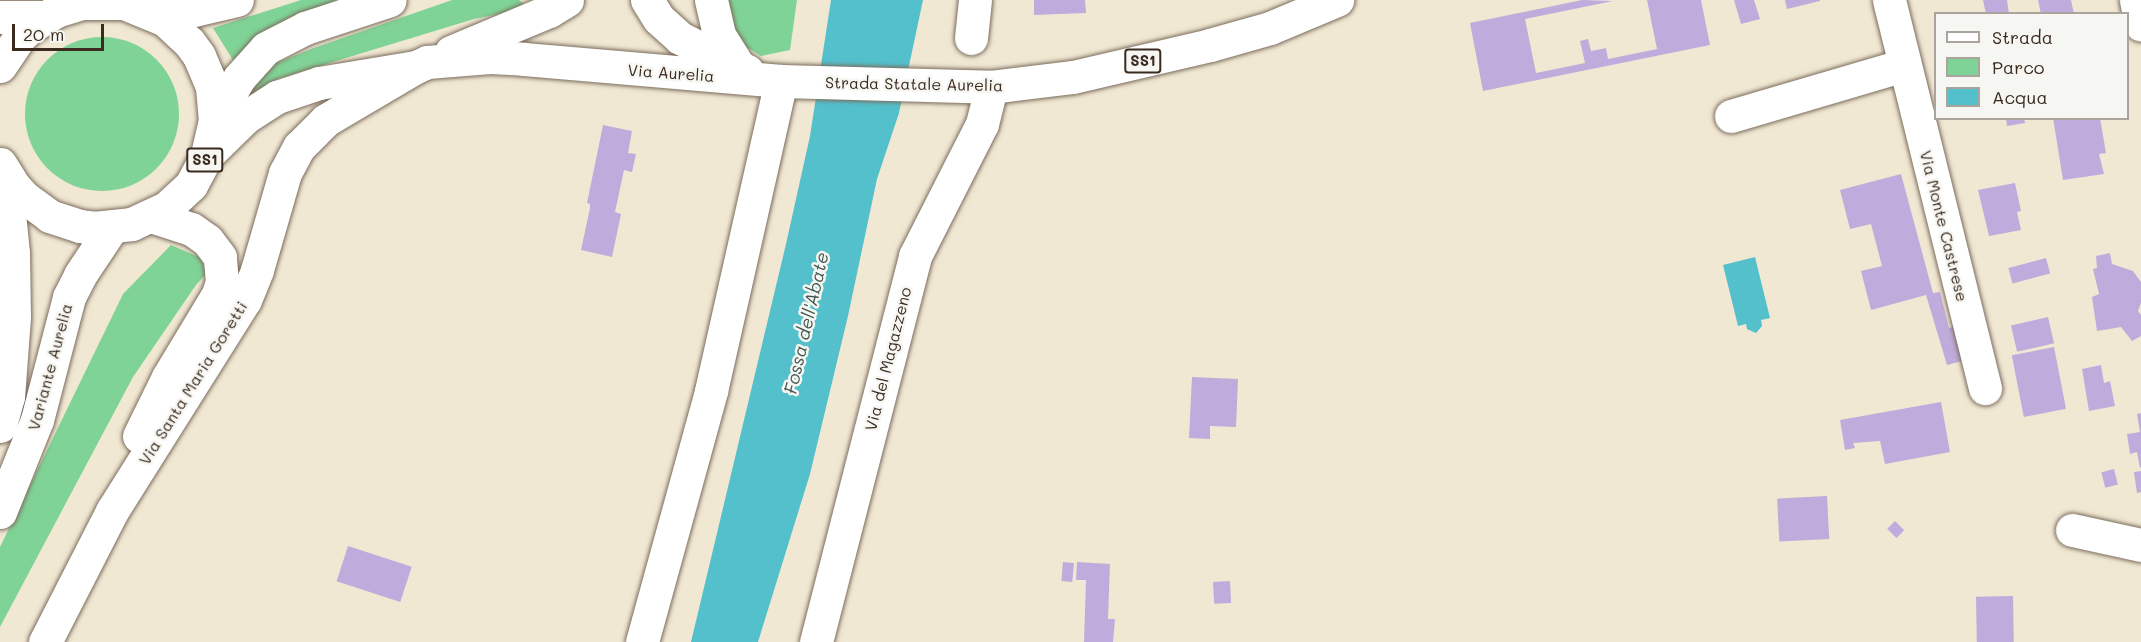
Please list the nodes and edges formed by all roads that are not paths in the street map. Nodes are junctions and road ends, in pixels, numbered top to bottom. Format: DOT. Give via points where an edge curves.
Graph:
graph roads {
  1 [pos="237,0"];
  2 [pos="390,0"];
  3 [pos="567,0"];
  4 [pos="647,0"];
  5 [pos="711,0"];
  6 [pos="975,0"];
  7 [pos="1337,0"];
  8 [pos="1889,0"];
  9 [pos="2136,0"];
  10 [pos="150,12"];
  11 [pos="0,17"];
  12 [pos="44,17"];
  13 [pos="2141,26"];
  14 [pos="971,38"];
  15 [pos="422,65"];
  16 [pos="1904,65"];
  17 [pos="0,66"];
  18 [pos="770,78"];
  19 [pos="991,87"];
  20 [pos="1731,116"];
  21 [pos="215,120"];
  22 [pos="207,155"];
  23 [pos="2,169"];
  24 [pos="151,216"];
  25 [pos="112,227"];
  26 [pos="1985,388"];
  27 [pos="0,426"];
  28 [pos="112,511"];
  29 [pos="0,513"];
  30 [pos="2072,530"];
  31 [pos="2141,545"];
  32 [pos="45,642"];
  33 [pos="642,642"];
  34 [pos="816,642"];
  1 -- 10 [label="main road" via="194,10"];
  2 -- 21 [label="main road, SS1" via="305,28 266,48 239,78"];
  3 -- 15 [label="main road, Via Aurelia"];
  4 -- 18 [label="main road, Via Aurelia" via="659,19 680,38"];
  5 -- 18 [label="main road" via="719,34"];
  6 -- 14 [label="main road"];
  7 -- 19 [label="main road, Strada Statale Aurelia / SS1" via="1270,28 1209,45 1073,77"];
  8 -- 16 [label="main road, Via Monte Castrese"];
  9 -- 13 [label="main road"];
  10 -- 12 [label="main road, SS1" via="124,3 96,1 69,6"];
  10 -- 21 [label="main road, SS1" via="178,30 199,56 212,87"];
  11 -- 12 [label="main road"];
  12 -- 17 [label="main road, SS1" via="20,36"];
  15 -- 18 [label="main road, Via Aurelia" via="490,57"];
  15 -- 22 [label="main road, Via Aurelia" via="319,82 277,97 246,117"];
  15 -- 28 [label="main road, Via Santa Maria Goretti" via="326,120 299,147 285,173 245,300"];
  16 -- 20 [label="main road"];
  16 -- 26 [label="main road, Via Monte Castrese"];
  18 -- 19 [label="main road, Strada Statale Aurelia / SS1" via="941,88"];
  18 -- 33 [label="main road" via="711,391"];
  19 -- 34 [label="main road, Via del Magazzeno" via="978,133 915,256"];
  21 -- 22 [label="main road, SS1"];
  22 -- 24 [label="main road, SS1" via="191,185"];
  23 -- 25 [label="main road, SS1" via="25,198 50,216 80,226"];
  23 -- 27 [label="main road, Variante Aurelia / SS1" via="14,253 14,335 8,397"];
  24 -- 25 [label="main road, SS1"];
  24 -- 28 [label="main road, Via Santa Maria Goretti" via="207,240 220,257 222,282 154,403"];
  25 -- 29 [label="main road, Variante Aurelia" via="69,297 37,420"];
  28 -- 32 [label="main road, Via Santa Maria Goretti"];
  30 -- 31 [label="main road"];
}
